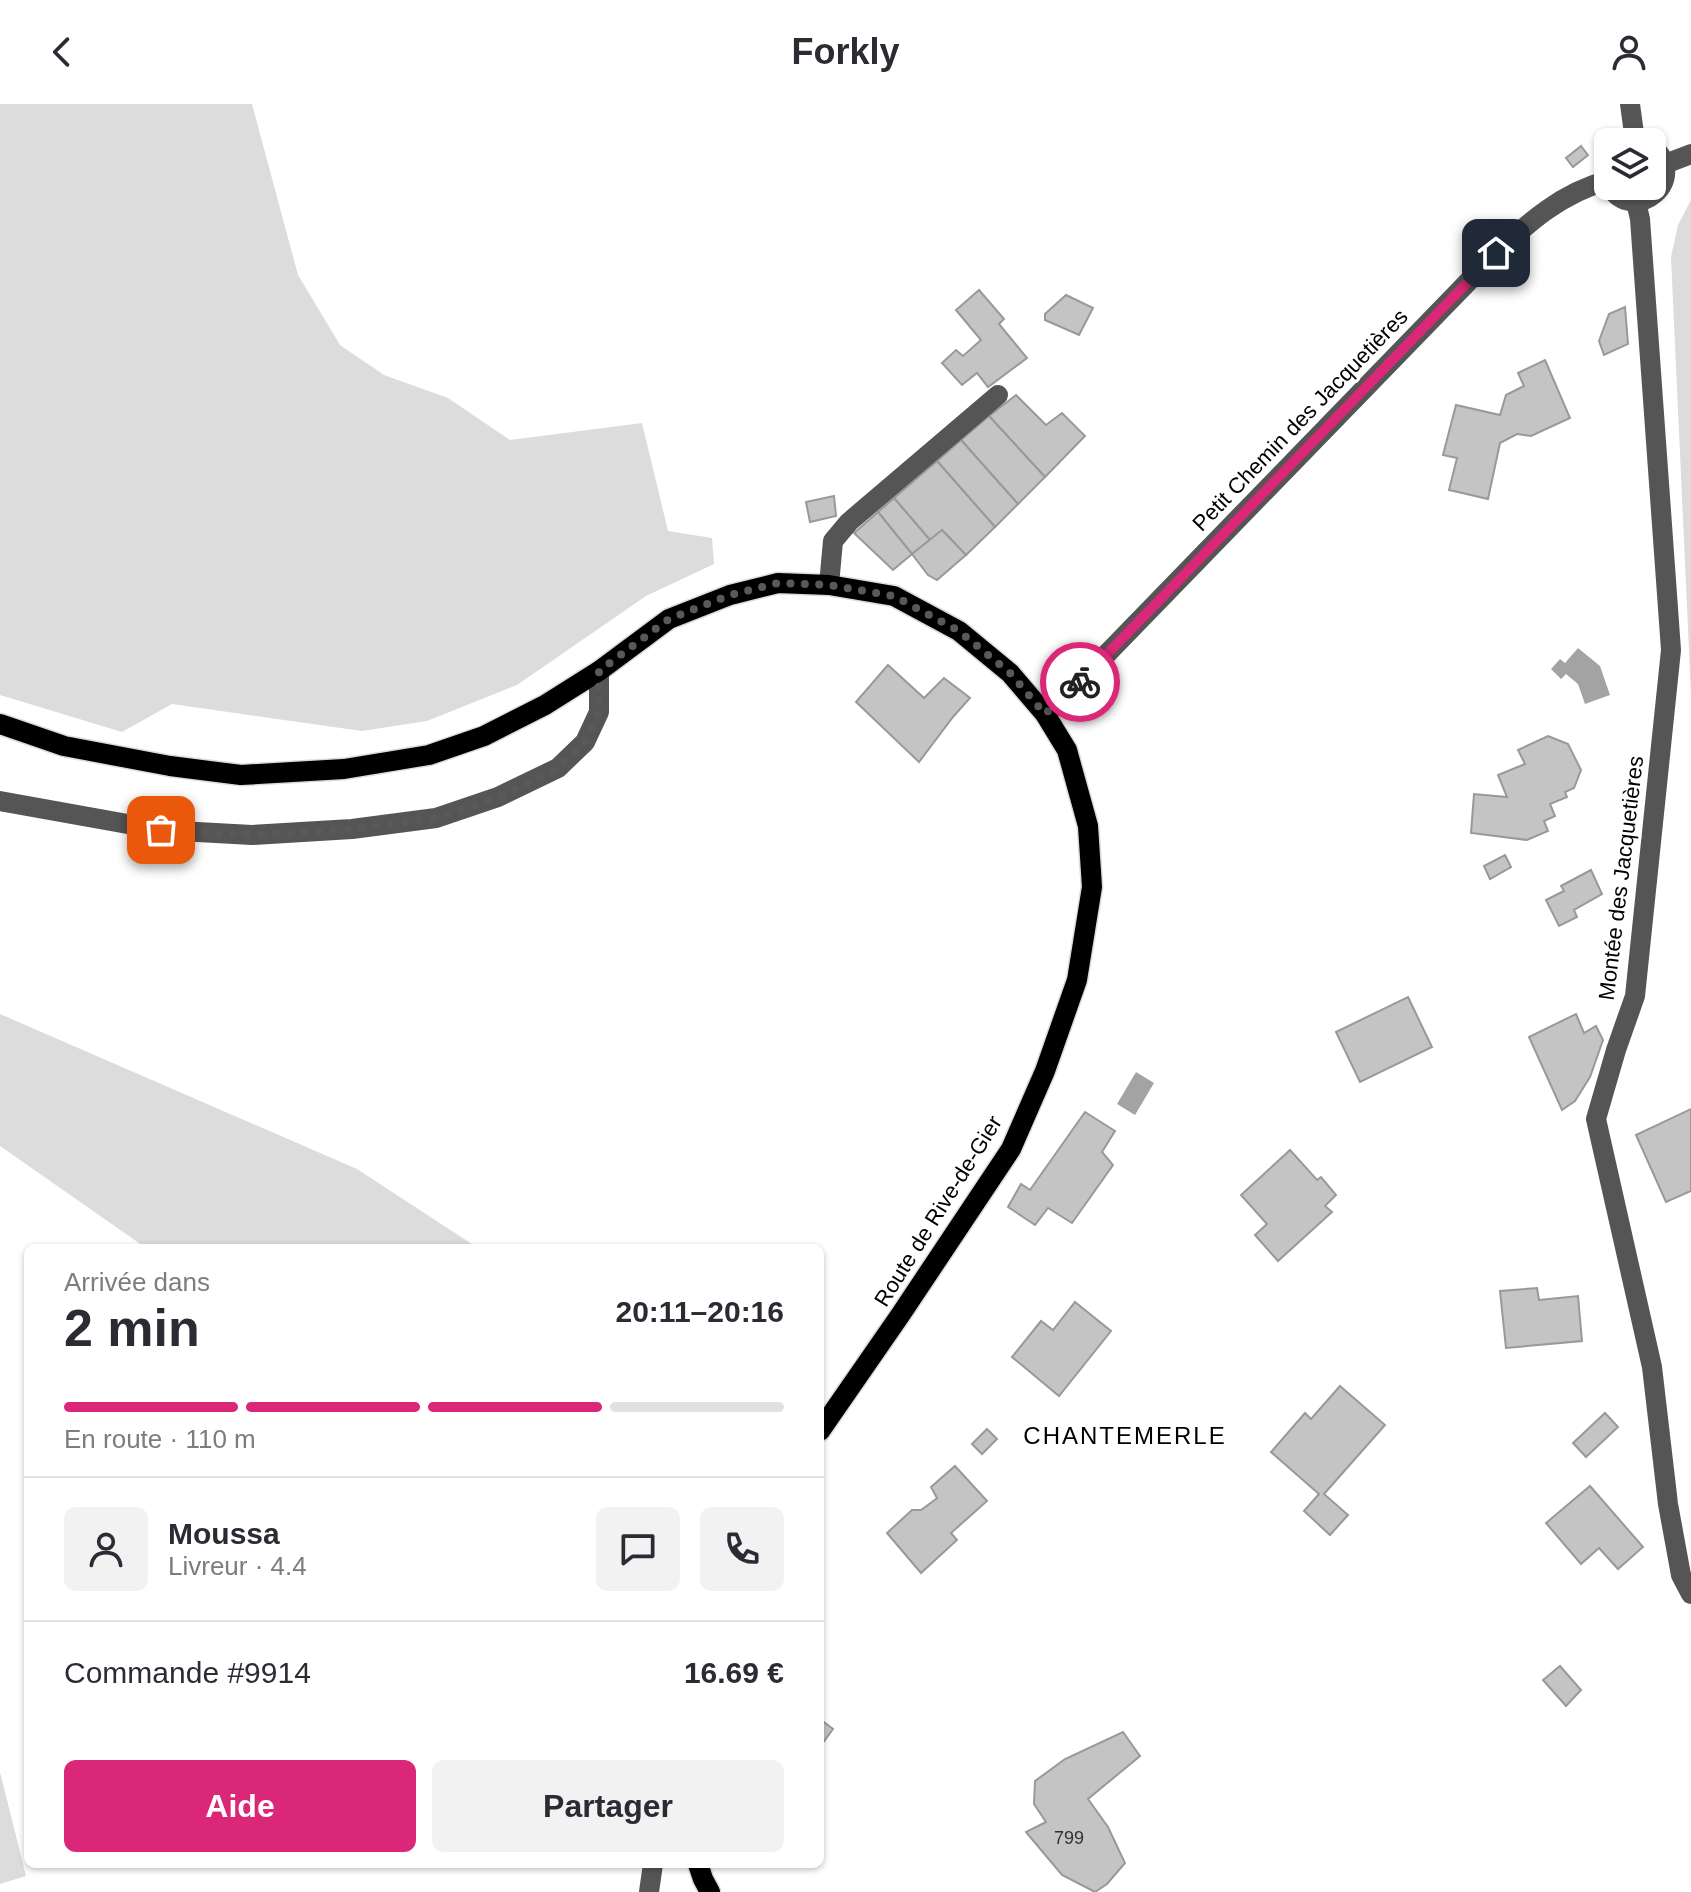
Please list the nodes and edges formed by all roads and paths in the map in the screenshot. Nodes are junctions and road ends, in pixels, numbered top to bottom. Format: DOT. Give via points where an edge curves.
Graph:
graph roads {
  1 [pos="1630,104"];
  2 [pos="1632,128"];
  3 [pos="1691,154"];
  4 [pos="1666,164"];
  5 [pos="1594,183"];
  6 [pos="1628,200"];
  7 [pos="1647,200"];
  8 [pos="1636,202"];
  9 [pos="998,395"];
  10 [pos="829,585"];
  11 [pos="599,671"];
  12 [pos="1045,714"];
  13 [pos="0,724"];
  14 [pos="0,801"];
  15 [pos="824,1425"];
  16 [pos="1691,1594"];
  17 [pos="652,1868"];
  18 [pos="699,1868"];
  19 [pos="649,1892"];
  20 [pos="710,1892"];
  1 -- 2 [label="street"];
  3 -- 4 [label="street"];
  5 -- 12 [label="street, Petit Chemin des Jacquetières" via="1549,208 1496,253"];
  6 -- 8 [label="street"];
  7 -- 8 [label="street"];
  8 -- 16 [label="street, Montée des Jacquetières" via="1671,650 1635,996 1596,1119 1652,1367 1668,1504 1681,1575"];
  9 -- 10 [label="street" via="849,522 833,541"];
  10 -- 11 [label="main road, Route de Rive-de-Gier" via="778,583 730,595 669,619"];
  10 -- 12 [label="main road, Route de Rive-de-Gier" via="894,596 959,631 1010,673"];
  11 -- 13 [label="main road, Route de Rive-de-Gier" via="484,736 429,755 344,769 241,775 170,766 64,746"];
  11 -- 14 [label="street" via="599,712 585,742 558,768 498,797 436,818 252,835 161,830"];
  12 -- 15 [label="main road, Route de Rive-de-Gier" via="1067,750 1088,826 1092,887 1077,980 1011,1149"];
  17 -- 19 [label="street"];
  18 -- 20 [label="main road"];
}
